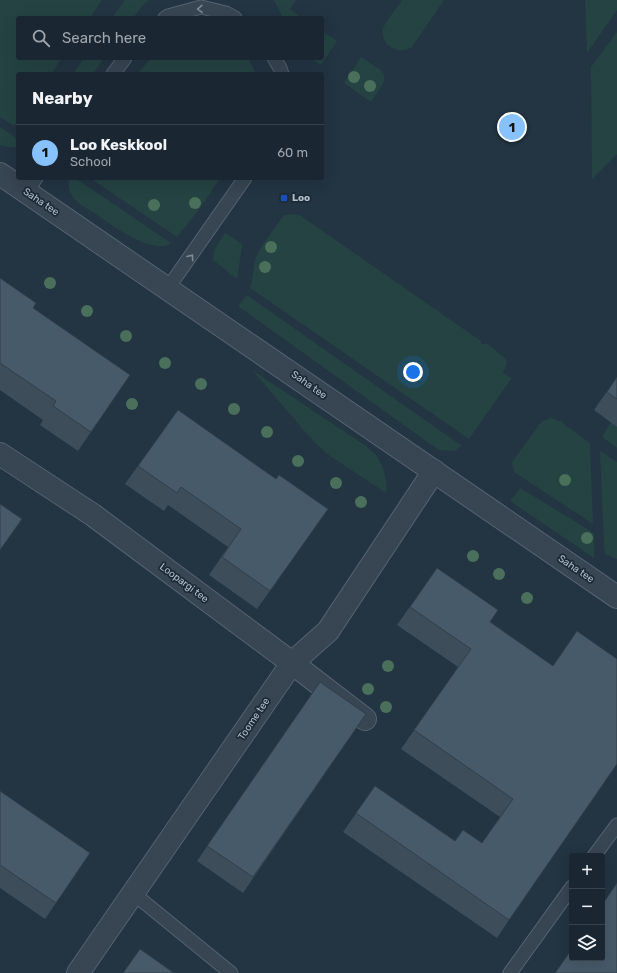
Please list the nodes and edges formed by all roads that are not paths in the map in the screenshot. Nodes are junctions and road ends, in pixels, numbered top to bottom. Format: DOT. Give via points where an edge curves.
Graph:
graph roads {
  1 [pos="168,16"];
  2 [pos="231,16"];
  3 [pos="124,60"];
  4 [pos="275,60"];
  5 [pos="114,72"];
  6 [pos="281,72"];
  7 [pos="0,174"];
  8 [pos="16,180"];
  9 [pos="17,180"];
  10 [pos="244,180"];
  11 [pos="31,185"];
  12 [pos="168,288"];
  13 [pos="0,454"];
  14 [pos="434,471"];
  15 [pos="617,597"];
  16 [pos="292,663"];
  17 [pos="364,719"];
  18 [pos="617,825"];
  19 [pos="596,853"];
  20 [pos="571,889"];
  21 [pos="134,894"];
  22 [pos="78,973"];
  23 [pos="231,973"];
  24 [pos="510,973"];
  2 -- 1 [label="lane, one-way" via="201,7"];
  3 -- 5 [label="lane"];
  4 -- 6 [label="lane"];
  7 -- 8 [label="street, Saha tee"];
  9 -- 11 [label="street, Saha tee"];
  12 -- 10 [label="lane, one-way"];
  11 -- 12 [label="street, Saha tee"];
  12 -- 14 [label="street, Saha tee"];
  13 -- 16 [label="street, Loopargi tee" via="92,515"];
  14 -- 15 [label="street, Saha tee"];
  14 -- 16 [label="street, Toome tee" via="328,632"];
  16 -- 17 [label="street, Loopargi tee"];
  16 -- 21 [label="street, Toome tee"];
  18 -- 19 [label="lane"];
  20 -- 24 [label="lane"];
  21 -- 22 [label="street, Toome tee"];
  21 -- 23 [label="lane"];
}
